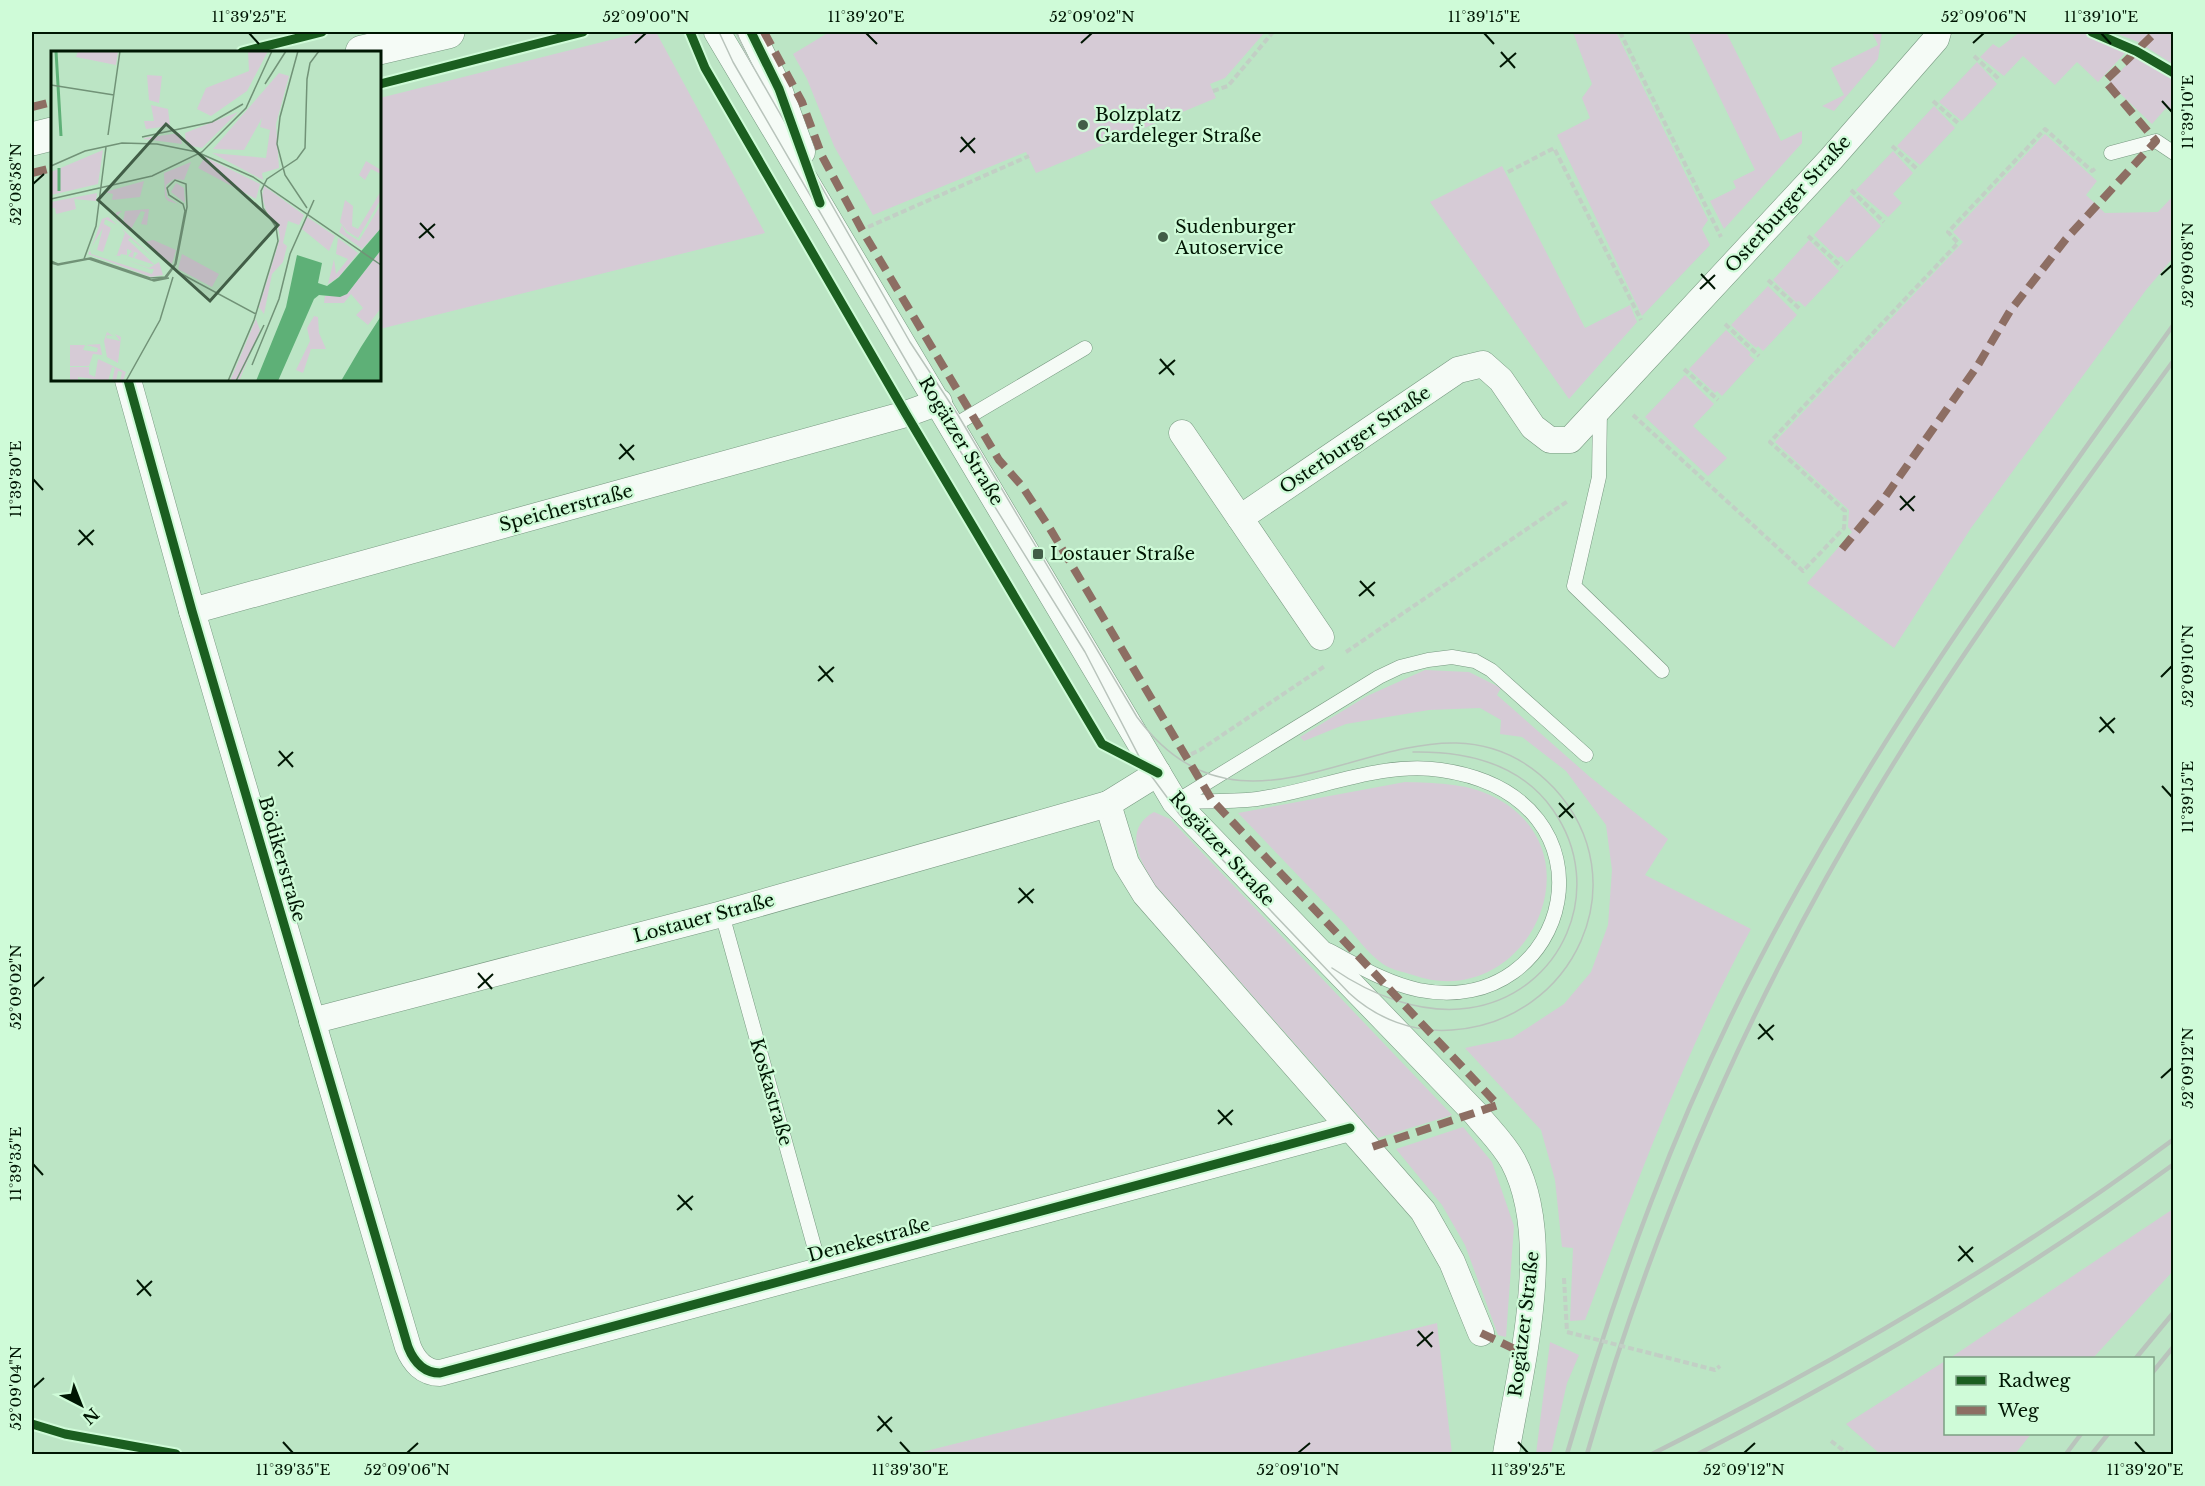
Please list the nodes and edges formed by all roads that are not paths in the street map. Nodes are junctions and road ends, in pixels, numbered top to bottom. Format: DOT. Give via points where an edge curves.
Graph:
graph roads {
  1 [pos="448,32"];
  2 [pos="717,32"];
  3 [pos="751,32"];
  4 [pos="1938,32"];
  5 [pos="366,51"];
  6 [pos="51,134"];
  7 [pos="32,139"];
  8 [pos="2111,153"];
  9 [pos="2174,153"];
  10 [pos="820,203"];
  11 [pos="1085,348"];
  12 [pos="128,381"];
  13 [pos="939,402"];
  14 [pos="1606,402"];
  15 [pos="953,426"];
  16 [pos="1182,433"];
  17 [pos="1240,518"];
  18 [pos="192,611"];
  19 [pos="1321,637"];
  20 [pos="1662,671"];
  21 [pos="1586,755"];
  22 [pos="1158,773"];
  23 [pos="1175,802"];
  24 [pos="1108,804"];
  25 [pos="722,914"];
  26 [pos="1305,938"];
  27 [pos="312,1021"];
  28 [pos="1350,1128"];
  29 [pos="821,1271"];
  30 [pos="1481,1334"];
  31 [pos="408,1347"];
  32 [pos="1506,1455"];
  1 -- 5 [label="street"];
  2 -- 10 [label="street, Rogätzer Straße"];
  3 -- 10 [label="street, Rogätzer Straße" via="779,89"];
  4 -- 14 [label="street, Osterburger Straße" via="1734,264"];
  6 -- 7 [label="street"];
  8 -- 9 [label="lane" via="2156,141"];
  10 -- 13 [label="street, Rogätzer Straße"];
  11 -- 15 [label="lane"];
  12 -- 18 [label="street, Bödikerstraße"];
  13 -- 15 [label="street, Rogätzer Straße"];
  13 -- 18 [label="street, Speicherstraße"];
  14 -- 17 [label="street, Osterburger Straße" via="1570,440 1550,440 1533,427 1501,380 1483,364 1458,370"];
  14 -- 20 [label="lane" via="1599,477 1574,586"];
  15 -- 22 [label="street, Rogätzer Straße"];
  16 -- 17 [label="street"];
  17 -- 19 [label="street"];
  18 -- 27 [label="street, Bödikerstraße"];
  21 -- 23 [label="lane" via="1487,667 1460,658 1440,658 1379,677"];
  22 -- 23 [label="street, Rogätzer Straße"];
  22 -- 24 [label="street, Lostauer Straße"];
  23 -- 26 [label="street, Rogätzer Straße"];
  23 -- 26 [label="lane" via="1258,799 1378,773 1440,770 1479,779 1520,800 1538,819 1557,858 1559,898 1542,941 1520,966 1483,987 1453,992 1410,987 1374,974"];
  24 -- 25 [label="street, Lostauer Straße"];
  24 -- 28 [label="street" via="1126,863 1144,894"];
  25 -- 27 [label="street, Lostauer Straße"];
  25 -- 29 [label="lane, Koskastraße"];
  26 -- 32 [label="street, Rogätzer Straße" via="1498,1139 1519,1174 1534,1250 1523,1353"];
  27 -- 31 [label="street, Bödikerstraße"];
  28 -- 29 [label="street, Denekestraße"];
  28 -- 30 [label="street" via="1423,1211 1452,1262"];
  29 -- 31 [label="street, Denekestraße" via="440,1372 422,1367"];
}
